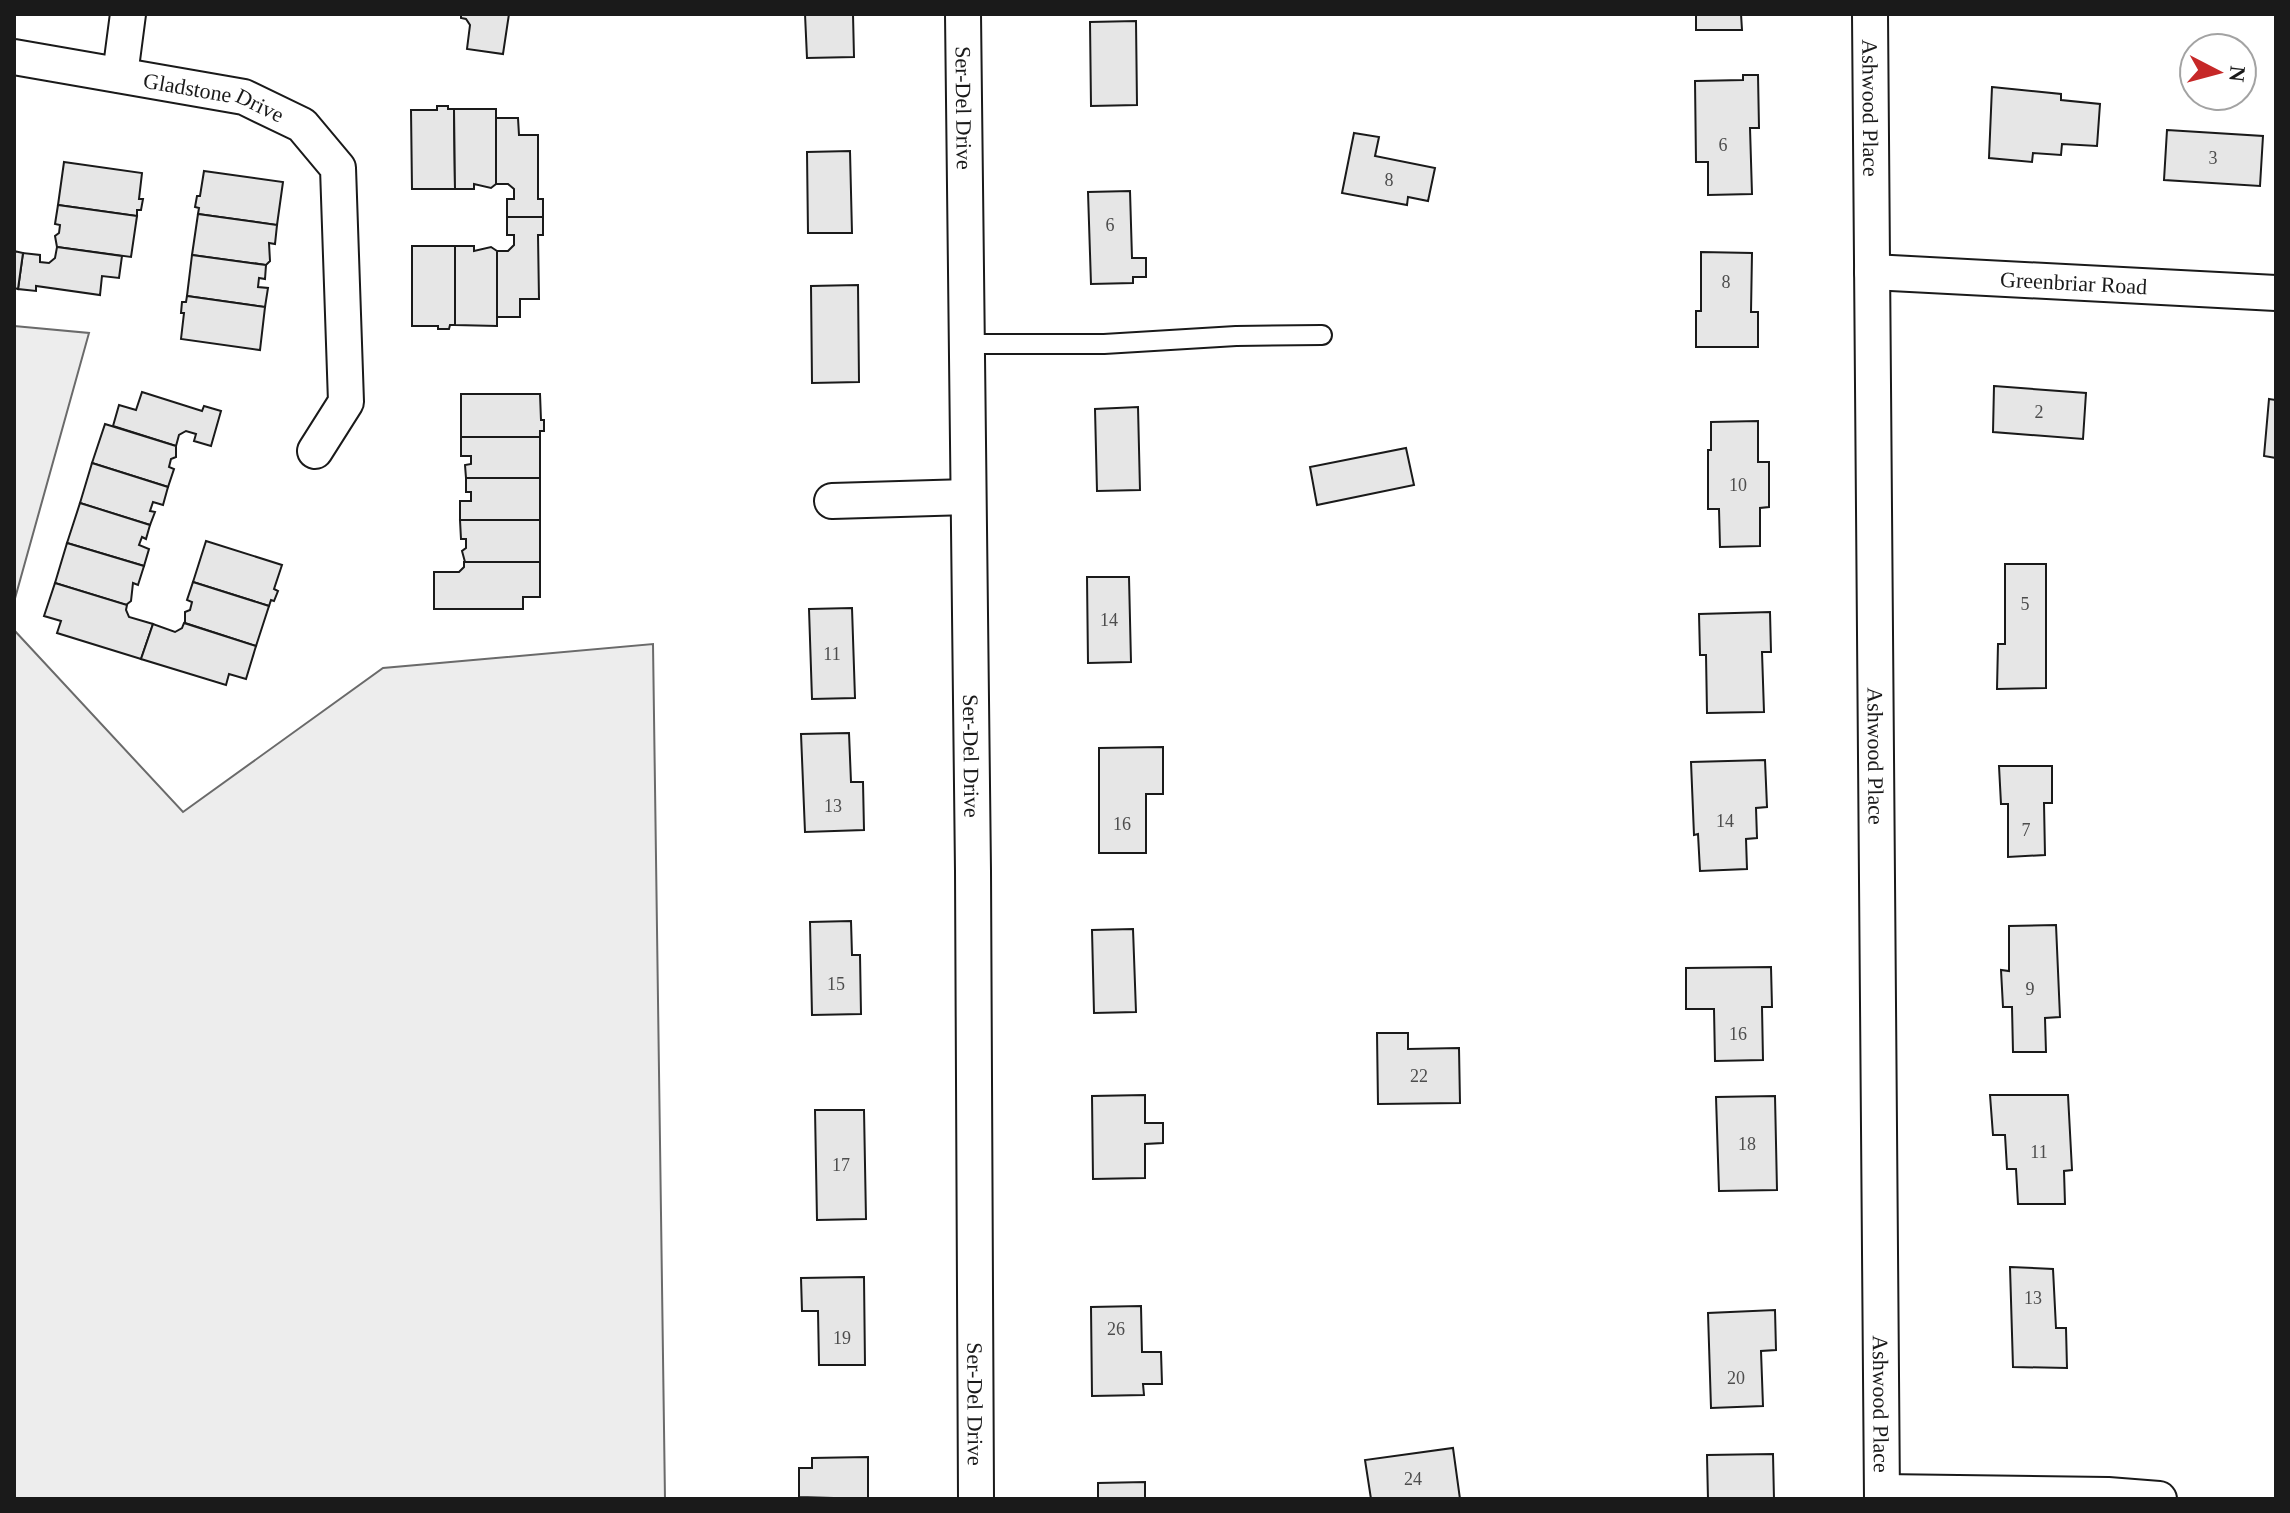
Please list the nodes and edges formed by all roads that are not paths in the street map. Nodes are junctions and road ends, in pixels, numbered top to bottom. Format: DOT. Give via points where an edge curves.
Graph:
graph roads {
  1 [pos="128,14"];
  2 [pos="963,14"];
  3 [pos="1870,14"];
  4 [pos="14,57"];
  5 [pos="120,75"];
  6 [pos="1872,272"];
  7 [pos="2276,293"];
  8 [pos="1322,335"];
  9 [pos="966,344"];
  10 [pos="315,451"];
  11 [pos="968,497"];
  12 [pos="832,501"];
  13 [pos="1882,1495"];
  14 [pos="976,1499"];
  15 [pos="2159,1499"];
  1 -- 5 [label="street"];
  2 -- 9 [label="street, Ser-Del Drive"];
  3 -- 6 [label="street, Ashwood Place"];
  4 -- 5 [label="street, Gladstone Drive"];
  5 -- 10 [label="street, Gladstone Drive" via="244,97 302,125 338,168 346,402"];
  6 -- 7 [label="street, Greenbriar Road"];
  6 -- 13 [label="street, Ashwood Place"];
  8 -- 9 [label="lane"];
  9 -- 11 [label="street, Ser-Del Drive"];
  11 -- 12 [label="street"];
  11 -- 14 [label="street, Ser-Del Drive"];
  13 -- 15 [label="street"];
}
